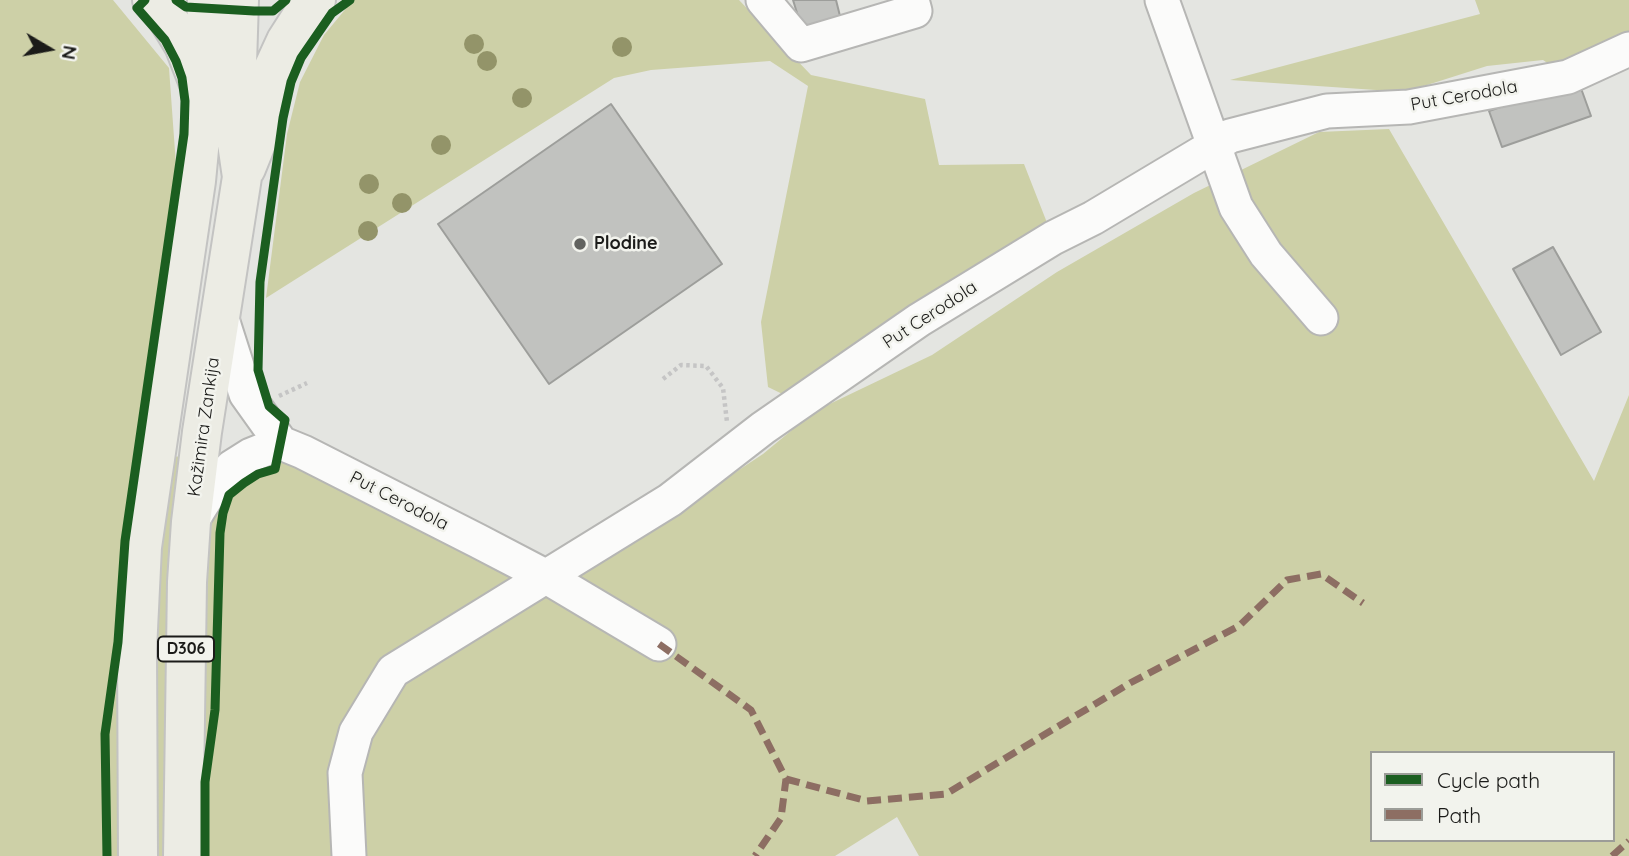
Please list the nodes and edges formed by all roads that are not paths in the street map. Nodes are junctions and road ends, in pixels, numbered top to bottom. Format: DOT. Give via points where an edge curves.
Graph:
graph roads {
  1 [pos="152,0"];
  2 [pos="207,0"];
  3 [pos="239,0"];
  4 [pos="316,0"];
  5 [pos="763,0"];
  6 [pos="912,0"];
  7 [pos="1162,0"];
  8 [pos="1629,49"];
  9 [pos="204,97"];
  10 [pos="1213,146"];
  11 [pos="242,177"];
  12 [pos="221,316"];
  13 [pos="1321,318"];
  14 [pos="281,443"];
  15 [pos="191,522"];
  16 [pos="545,576"];
  17 [pos="659,644"];
  18 [pos="138,812"];
  19 [pos="125,856"];
  20 [pos="138,856"];
  21 [pos="183,856"];
  22 [pos="349,856"];
  1 -- 9 [label="main road" via="184,45"];
  2 -- 9 [label="main road, D306"];
  3 -- 11 [label="main road, Kažimira Zankija" via="235,130"];
  4 -- 11 [label="main road, D306" via="286,41 274,67 261,131"];
  5 -- 6 [label="street" via="801,45 915,11"];
  7 -- 10 [label="street"];
  8 -- 10 [label="street, Put Cerodola" via="1568,77 1409,107 1327,111 1230,136"];
  9 -- 18 [label="main road, D306" via="196,181 142,547"];
  10 -- 13 [label="street" via="1236,207 1266,254"];
  10 -- 16 [label="street, Put Cerodola" via="919,320 670,500"];
  11 -- 12 [label="main road, Kažimira Zankija / D306"];
  12 -- 14 [label="street" via="246,394"];
  12 -- 15 [label="main road, Kažimira Zankija / D306"];
  14 -- 15 [label="street" via="232,467"];
  14 -- 16 [label="street, Put Cerodola"];
  15 -- 21 [label="main road, Kažimira Zankija / D306"];
  16 -- 17 [label="street"];
  16 -- 22 [label="street" via="393,671 356,732 345,773"];
  18 -- 19 [label="street"];
  18 -- 20 [label="main road, D306"];
}
